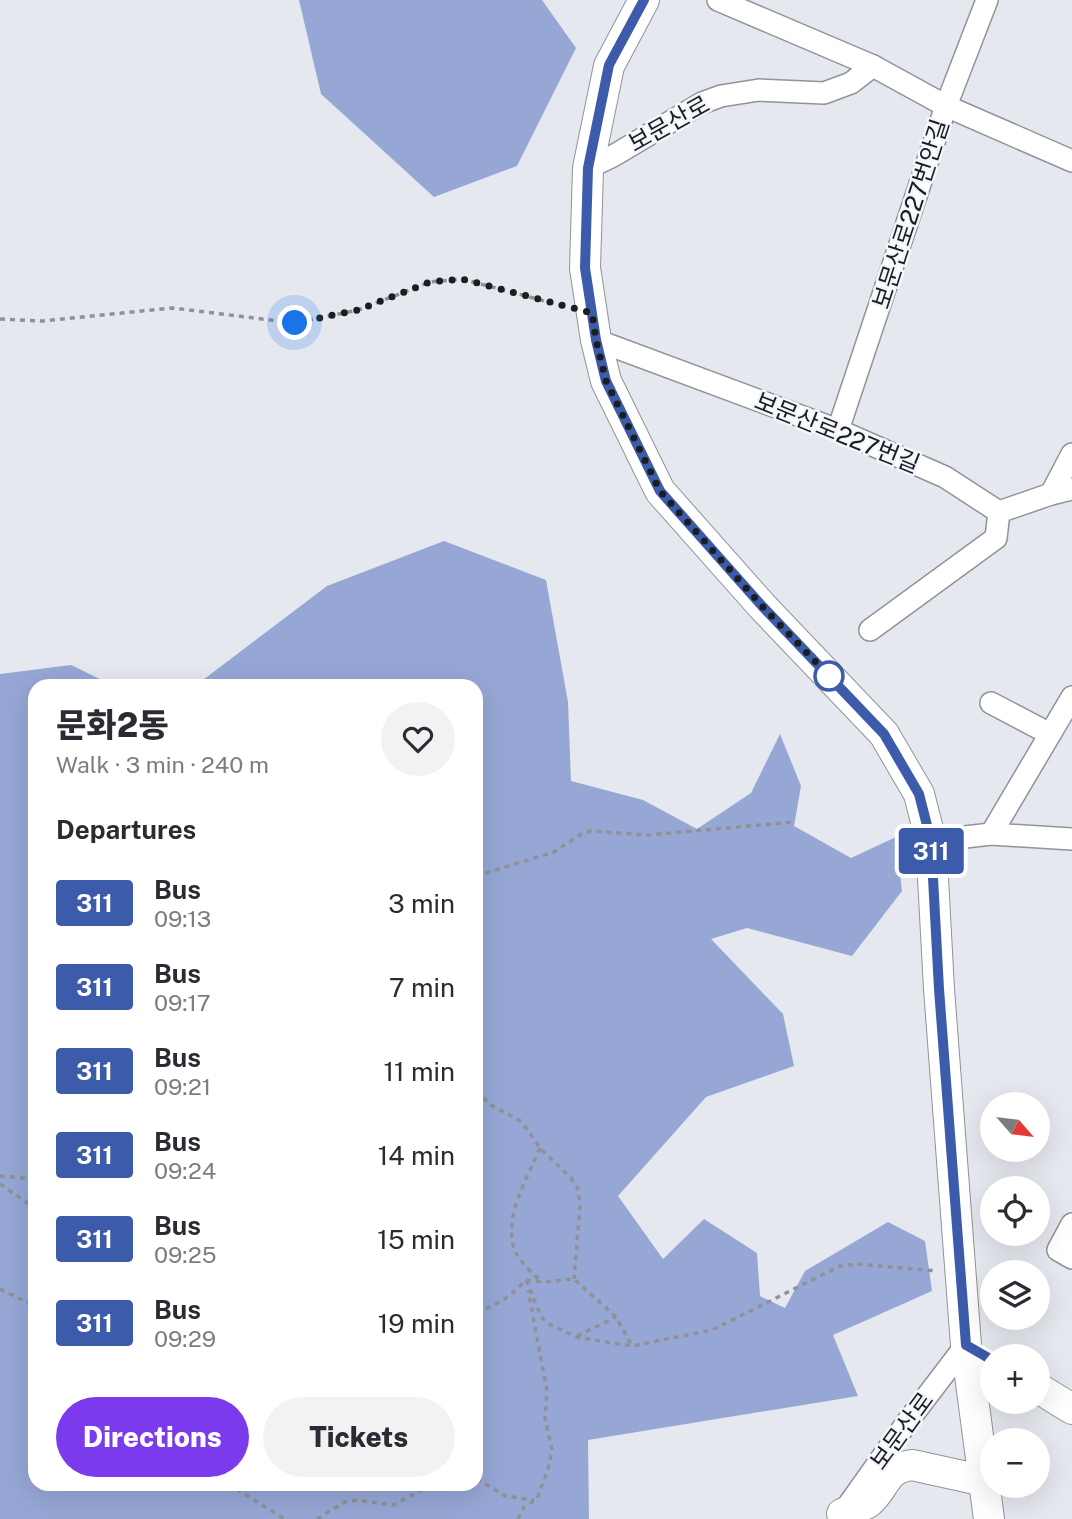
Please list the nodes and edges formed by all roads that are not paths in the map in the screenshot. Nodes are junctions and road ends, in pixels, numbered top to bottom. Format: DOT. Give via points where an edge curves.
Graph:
graph roads {
  1 [pos="644,0"];
  2 [pos="718,0"];
  3 [pos="987,0"];
  4 [pos="873,66"];
  5 [pos="946,106"];
  6 [pos="1072,160"];
  7 [pos="588,168"];
  8 [pos="594,327"];
  9 [pos="838,430"];
  10 [pos="1072,453"];
  11 [pos="1062,491"];
  12 [pos="999,512"];
  13 [pos="870,629"];
  14 [pos="1072,697"];
  15 [pos="991,703"];
  16 [pos="1050,734"];
  17 [pos="991,834"];
  18 [pos="1072,838"];
  19 [pos="931,841"];
  20 [pos="1072,1224"];
  21 [pos="1072,1258"];
  22 [pos="966,1345"];
  23 [pos="980,1353"];
  24 [pos="1050,1395"];
  25 [pos="1072,1409"];
  26 [pos="980,1445"];
  27 [pos="980,1480"];
  28 [pos="987,1498"];
  29 [pos="841,1517"];
  30 [pos="989,1519"];
  1 -- 7 [label="main road, 보문산로" via="609,65"];
  2 -- 4 [label="street"];
  3 -- 5 [label="street, 보문산로227번안길"];
  4 -- 5 [label="street"];
  4 -- 7 [label="street, 보문산로" via="851,83 824,93 759,90 712,99"];
  5 -- 6 [label="street"];
  5 -- 9 [label="street, 보문산로227번안길"];
  7 -- 8 [label="main road, 보문산로" via="585,268"];
  8 -- 9 [label="street, 보문산로227번길"];
  8 -- 19 [label="main road, 보문산로" via="606,381 660,491 884,734 919,794"];
  9 -- 12 [label="street, 보문산로227번길" via="945,477"];
  10 -- 11 [label="street"];
  11 -- 12 [label="street"];
  12 -- 13 [label="street" via="996,538"];
  14 -- 16 [label="street"];
  15 -- 16 [label="street"];
  16 -- 17 [label="street"];
  17 -- 18 [label="street"];
  17 -- 19 [label="street"];
  19 -- 22 [label="main road, 보문산로"];
  20 -- 21 [label="street" via="1058,1250"];
  22 -- 23 [label="main road"];
  22 -- 26 [label="main road, 보문산로"];
  22 -- 29 [label="street, 보문산로"];
  24 -- 25 [label="main road"];
  27 -- 29 [label="main road" via="904,1466 890,1473 868,1503"];
  28 -- 30 [label="main road, 보문산로"];
}
